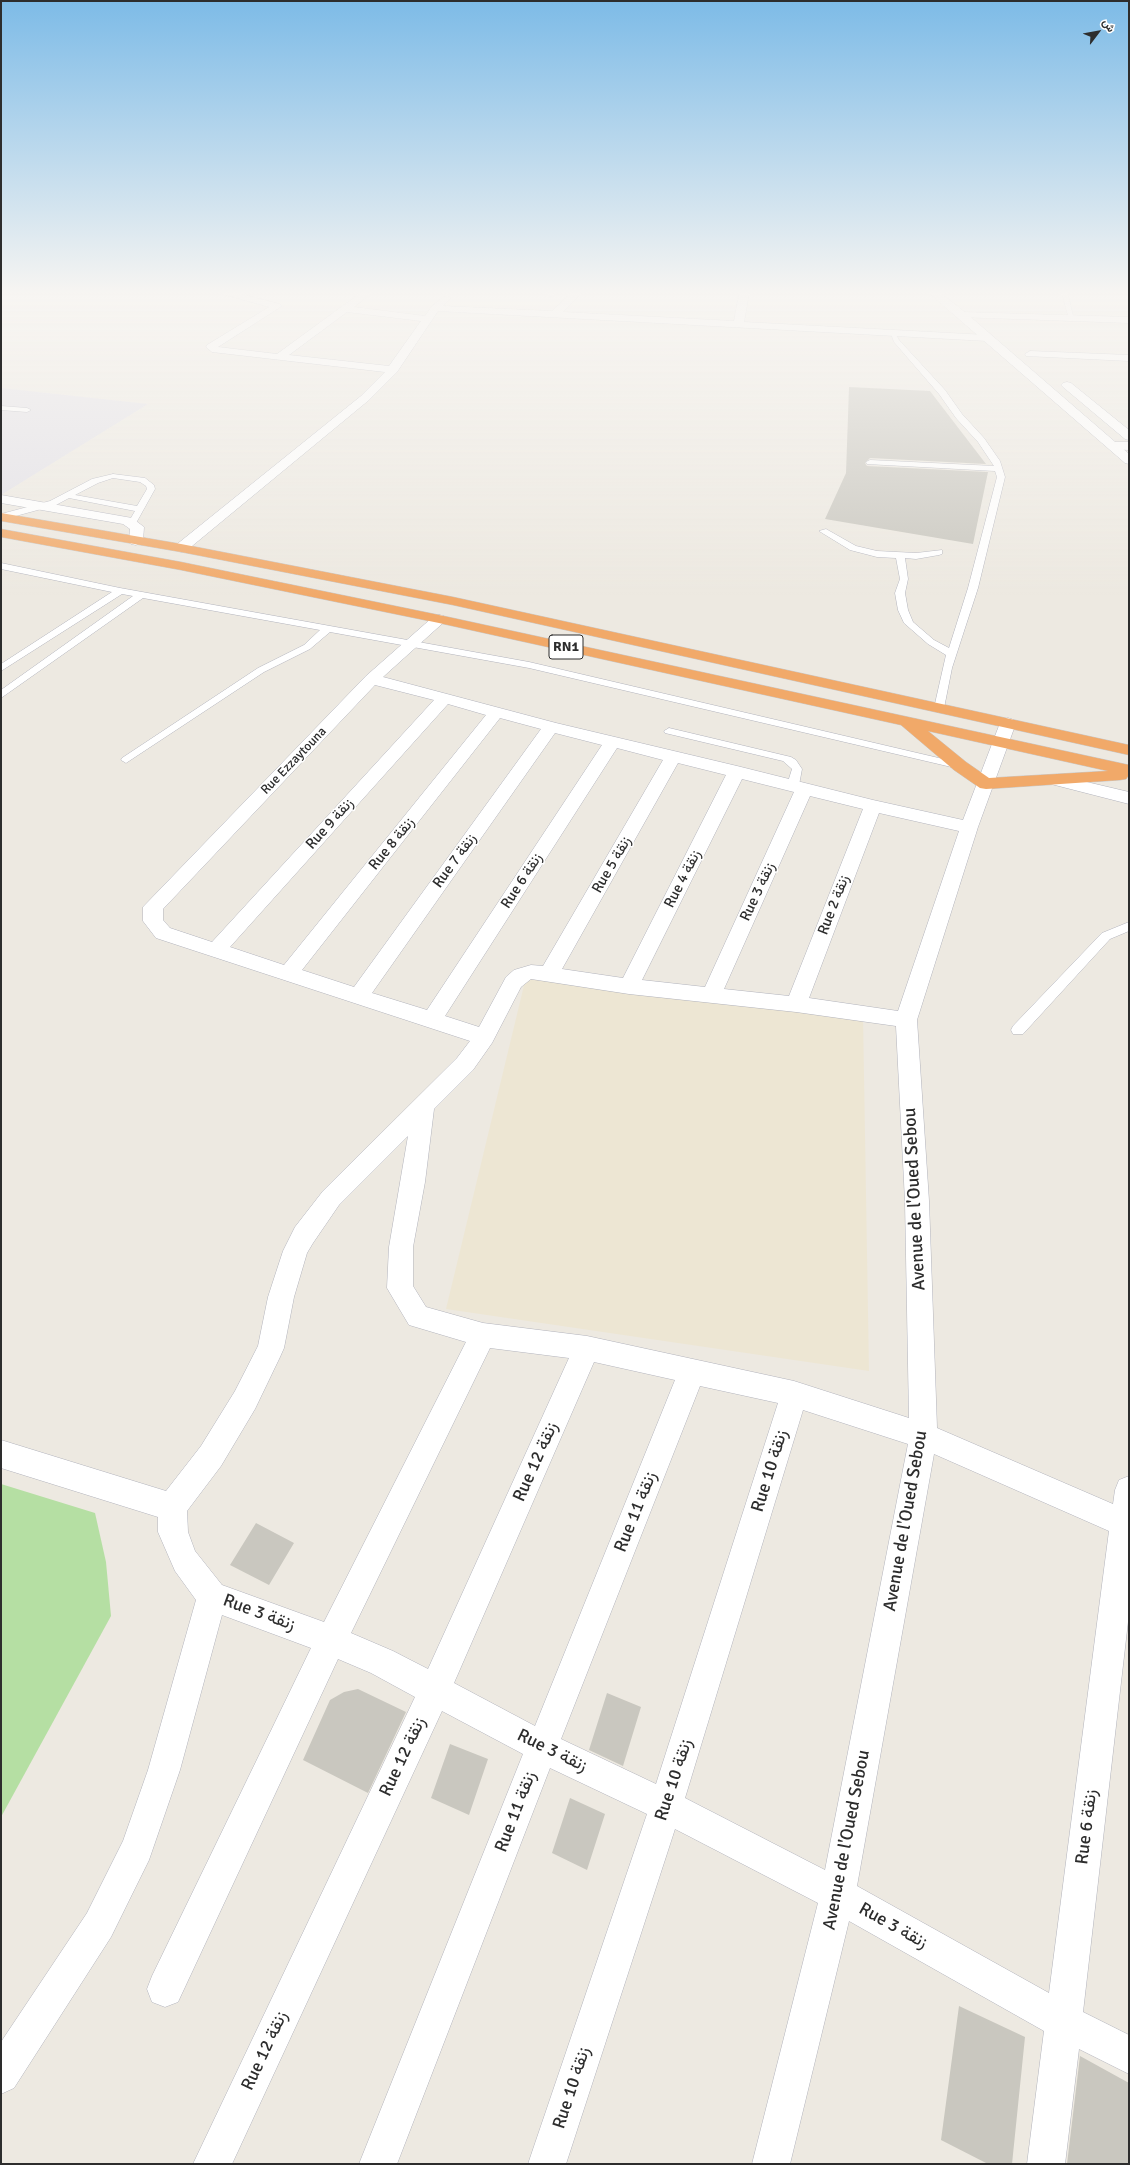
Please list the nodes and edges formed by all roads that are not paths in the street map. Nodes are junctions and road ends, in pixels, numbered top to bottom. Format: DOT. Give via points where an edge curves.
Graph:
graph roads {
  1 [pos="367,395"];
  2 [pos="944,395"];
  3 [pos="1054,395"];
  4 [pos="1079,395"];
  5 [pos="1,408"];
  6 [pos="27,410"];
  7 [pos="1129,436"];
  8 [pos="1114,446"];
  9 [pos="1129,446"];
  10 [pos="1129,460"];
  11 [pos="870,462"];
  12 [pos="998,468"];
  13 [pos="70,496"];
  14 [pos="1,499"];
  15 [pos="44,506"];
  16 [pos="140,508"];
  17 [pos="1,517"];
  18 [pos="132,523"];
  19 [pos="823,531"];
  20 [pos="1,533"];
  21 [pos="136,541"];
  22 [pos="181,548"];
  23 [pos="940,552"];
  24 [pos="900,557"];
  25 [pos="1,566"];
  26 [pos="120,591"];
  27 [pos="141,595"];
  28 [pos="439,620"];
  29 [pos="327,629"];
  30 [pos="411,644"];
  31 [pos="952,654"];
  32 [pos="1,668"];
  33 [pos="372,679"];
  34 [pos="1,696"];
  35 [pos="444,699"];
  36 [pos="939,708"];
  37 [pos="496,713"];
  38 [pos="905,721"];
  39 [pos="1008,723"];
  40 [pos="551,727"];
  41 [pos="669,731"];
  42 [pos="1001,741"];
  43 [pos="613,742"];
  44 [pos="1129,750"];
  45 [pos="674,756"];
  46 [pos="126,760"];
  47 [pos="960,766"];
  48 [pos="1129,770"];
  49 [pos="737,771"];
  50 [pos="1129,774"];
  51 [pos="1057,780"];
  52 [pos="986,784"];
  53 [pos="799,787"];
  54 [pos="1129,798"];
  55 [pos="872,806"];
  56 [pos="969,826"];
  57 [pos="1129,926"];
  58 [pos="217,950"];
  59 [pos="288,974"];
  60 [pos="549,974"];
  61 [pos="629,986"];
  62 [pos="359,995"];
  63 [pos="711,995"];
  64 [pos="796,1004"];
  65 [pos="906,1020"];
  66 [pos="431,1021"];
  67 [pos="1018,1030"];
  68 [pos="484,1038"];
  69 [pos="423,1106"];
  70 [pos="483,1335"];
  71 [pos="587,1348"];
  72 [pos="692,1372"];
  73 [pos="794,1394"];
  74 [pos="923,1436"];
  75 [pos="1,1454"];
  76 [pos="1129,1490"];
  77 [pos="172,1507"];
  78 [pos="1126,1524"];
  79 [pos="212,1596"];
  80 [pos="331,1640"];
  81 [pos="435,1690"];
  82 [pos="542,1747"];
  83 [pos="666,1806"];
  84 [pos="838,1895"];
  85 [pos="165,1989"];
  86 [pos="1063,2022"];
  87 [pos="1129,2055"];
  88 [pos="1,2075"];
  89 [pos="212,2164"];
  90 [pos="378,2164"];
  91 [pos="547,2164"];
  92 [pos="771,2164"];
  93 [pos="1046,2164"];
  1 -- 22 [label="street"];
  2 -- 12 [label="lane" via="959,416 982,440"];
  3 -- 8 [label="street"];
  4 -- 7 [label="street"];
  5 -- 6 [label="lane"];
  8 -- 9 [label="street"];
  8 -- 10 [label="street"];
  11 -- 12 [label="lane"];
  12 -- 31 [label="lane" via="1001,477 973,588"];
  13 -- 15 [label="lane"];
  13 -- 16 [label="lane"];
  13 -- 16 [label="lane" via="95,480 107,477 142,480 148,483 151,489"];
  14 -- 15 [label="street"];
  15 -- 17 [label="lane"];
  15 -- 18 [label="street"];
  16 -- 18 [label="lane"];
  17 -- 21 [label="highway, RN1"];
  18 -- 21 [label="street" via="137,528"];
  19 -- 24 [label="lane" via="853,548"];
  20 -- 28 [label="highway, RN1" via="181,566"];
  21 -- 22 [label="highway, RN1"];
  22 -- 36 [label="highway, RN1" via="453,601"];
  23 -- 24 [label="lane"];
  24 -- 31 [label="lane" via="904,579 900,593 903,610 909,622 931,642"];
  25 -- 26 [label="lane"];
  26 -- 27 [label="lane"];
  26 -- 32 [label="lane"];
  27 -- 29 [label="lane"];
  27 -- 34 [label="lane"];
  28 -- 30 [label="street, Rue Ezzaytouna"];
  28 -- 38 [label="highway, RN1"];
  29 -- 30 [label="lane"];
  29 -- 46 [label="lane" via="307,647 260,670"];
  30 -- 33 [label="street, Rue Ezzaytouna"];
  30 -- 47 [label="lane" via="528,664"];
  31 -- 36 [label="lane"];
  33 -- 35 [label="street"];
  33 -- 58 [label="street, Rue Ezzaytouna" via="153,907 153,921 163,932"];
  35 -- 37 [label="street"];
  35 -- 58 [label="street, Rue 9 زنقة"];
  36 -- 39 [label="highway, RN1"];
  37 -- 40 [label="street"];
  37 -- 59 [label="street, Rue 8 زنقة"];
  38 -- 42 [label="highway, RN1"];
  38 -- 47 [label="highway"];
  39 -- 42 [label="street, Avenue de l'Oued Sebou"];
  39 -- 44 [label="highway, RN1"];
  40 -- 43 [label="street"];
  40 -- 62 [label="street, Rue 7 زنقة"];
  41 -- 53 [label="lane" via="787,758 797,769"];
  42 -- 48 [label="highway, RN1"];
  42 -- 52 [label="street, Avenue de l'Oued Sebou"];
  43 -- 45 [label="street"];
  43 -- 66 [label="street, Rue 6 زنقة"];
  45 -- 49 [label="street"];
  45 -- 60 [label="street, Rue 5 زنقة"];
  47 -- 52 [label="highway"];
  49 -- 53 [label="street"];
  49 -- 61 [label="street, Rue 4 زنقة"];
  50 -- 51 [label="highway"];
  51 -- 52 [label="highway"];
  51 -- 54 [label="street"];
  52 -- 56 [label="street, Avenue de l'Oued Sebou"];
  53 -- 55 [label="street"];
  53 -- 63 [label="street, Rue 3 زنقة"];
  55 -- 56 [label="street"];
  55 -- 64 [label="street, Rue 2 زنقة"];
  56 -- 65 [label="street, Avenue de l'Oued Sebou"];
  57 -- 67 [label="lane" via="1106,936"];
  58 -- 59 [label="street"];
  59 -- 62 [label="street"];
  60 -- 61 [label="street"];
  60 -- 68 [label="street" via="531,972 521,975 512,982"];
  61 -- 63 [label="street"];
  62 -- 66 [label="street"];
  63 -- 64 [label="street"];
  64 -- 65 [label="street"];
  65 -- 74 [label="street, Avenue de l'Oued Sebou" via="917,1201"];
  66 -- 68 [label="street"];
  68 -- 69 [label="street" via="465,1064"];
  69 -- 70 [label="street" via="402,1247 400,1288 418,1317"];
  69 -- 77 [label="street" via="331,1198 304,1235 295,1251 281,1297 271,1348 245,1400 211,1456"];
  70 -- 71 [label="street"];
  70 -- 80 [label="street"];
  71 -- 72 [label="street"];
  71 -- 81 [label="street, Rue 12 زنقة"];
  72 -- 73 [label="street"];
  72 -- 82 [label="street, Rue 11 زنقة"];
  73 -- 74 [label="street"];
  73 -- 83 [label="street, Rue 10 زنقة"];
  74 -- 78 [label="street"];
  74 -- 84 [label="street, Avenue de l'Oued Sebou"];
  75 -- 77 [label="street"];
  76 -- 78 [label="street, Rue 6 زنقة"];
  77 -- 79 [label="street, Rue 3 زنقة" via="174,1532 185,1561"];
  78 -- 86 [label="street, Rue 6 زنقة"];
  79 -- 80 [label="street, Rue 3 زنقة"];
  79 -- 88 [label="street" via="164,1770 137,1848 100,1925"];
  80 -- 81 [label="street, Rue 3 زنقة" via="382,1662"];
  80 -- 85 [label="street"];
  81 -- 82 [label="street, Rue 3 زنقة"];
  81 -- 89 [label="street, Rue 12 زنقة"];
  82 -- 83 [label="street, Rue 3 زنقة"];
  82 -- 90 [label="street, Rue 11 زنقة"];
  83 -- 84 [label="street, Rue 3 زنقة"];
  83 -- 91 [label="street, Rue 10 زنقة"];
  84 -- 86 [label="street, Rue 3 زنقة"];
  84 -- 92 [label="street, Avenue de l'Oued Sebou"];
  86 -- 87 [label="street, Rue 3 زنقة"];
  86 -- 93 [label="street, Rue 6 زنقة"];
}
